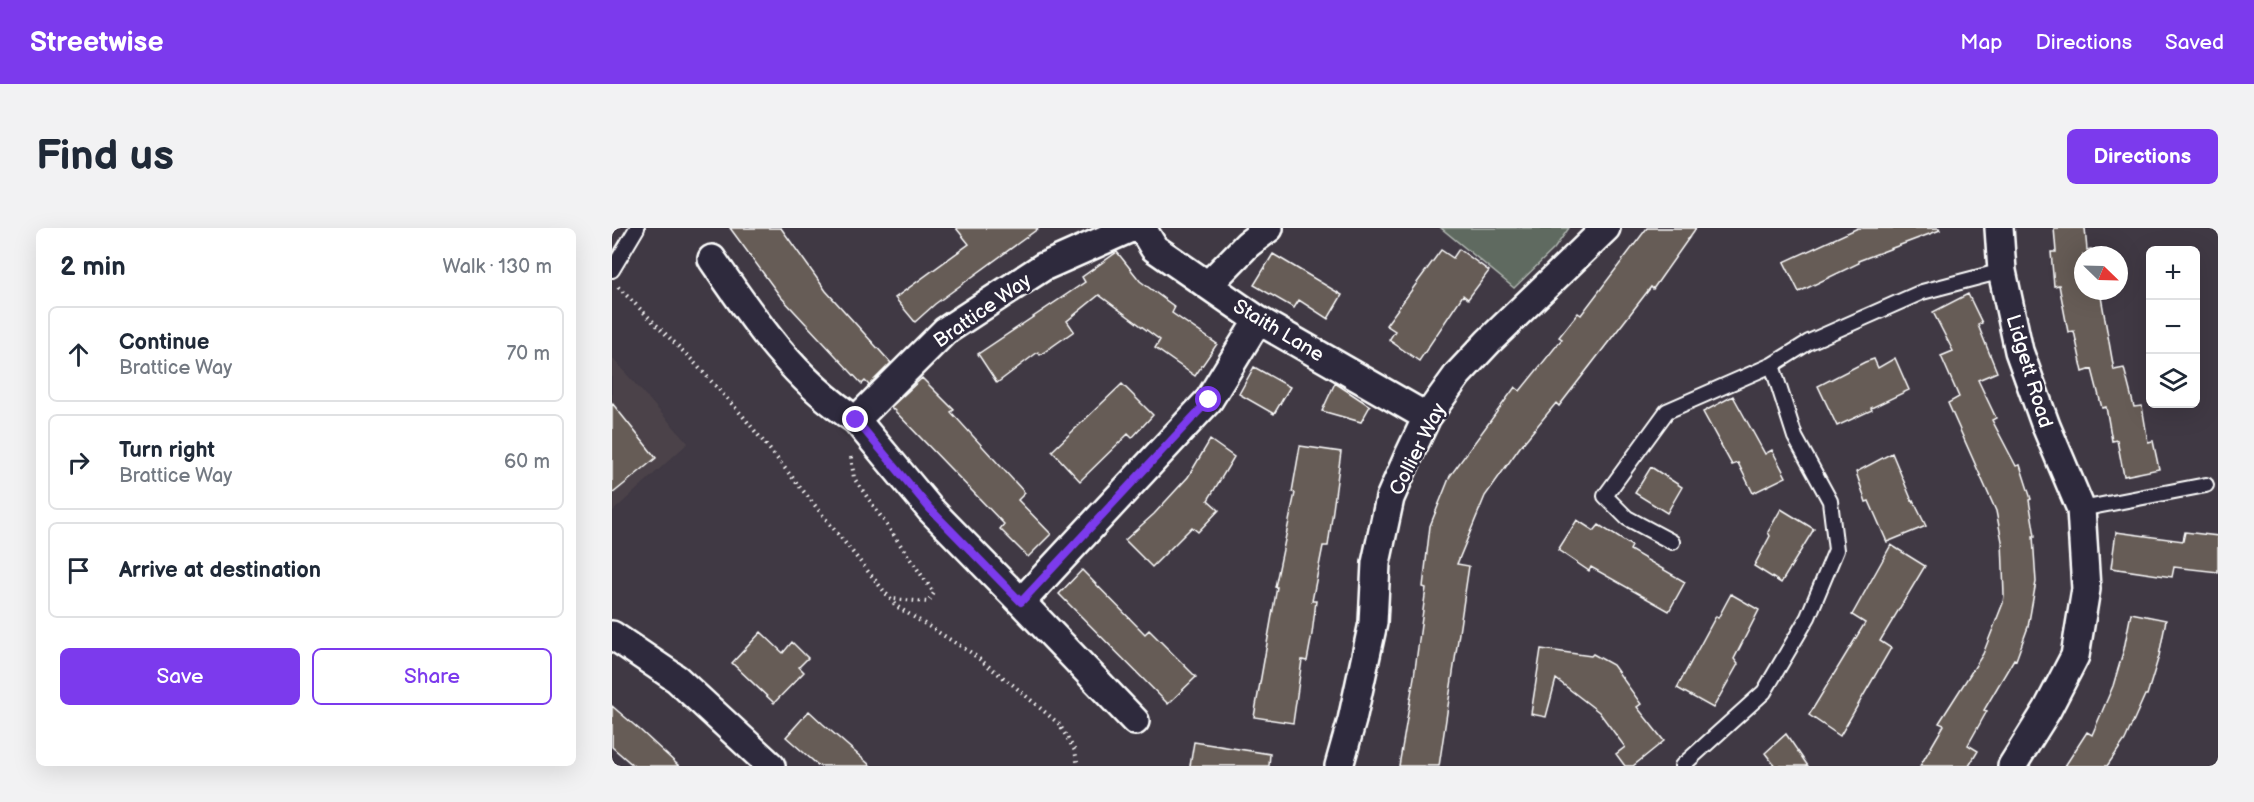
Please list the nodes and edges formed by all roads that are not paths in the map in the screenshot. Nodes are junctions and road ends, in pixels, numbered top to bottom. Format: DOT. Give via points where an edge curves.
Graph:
graph roads {
  1 [pos="637,228"];
  2 [pos="1131,228"];
  3 [pos="1142,228"];
  4 [pos="1269,228"];
  5 [pos="1606,228"];
  6 [pos="2000,228"];
  7 [pos="712,259"];
  8 [pos="612,270"];
  9 [pos="2002,271"];
  10 [pos="1208,285"];
  11 [pos="1258,320"];
  12 [pos="1772,365"];
  13 [pos="1428,417"];
  14 [pos="861,427"];
  15 [pos="2206,485"];
  16 [pos="2081,509"];
  17 [pos="1672,542"];
  18 [pos="1021,602"];
  19 [pos="612,636"];
  20 [pos="1135,721"];
  21 [pos="771,766"];
  22 [pos="1339,766"];
  23 [pos="1682,766"];
  24 [pos="2012,766"];
  1 -- 8 [label="lane"];
  2 -- 14 [label="street, Brattice Way" via="1043,267 945,332"];
  3 -- 10 [label="street, Staith Lane" via="1154,248"];
  4 -- 10 [label="street"];
  5 -- 13 [label="street, Collier Way" via="1488,342 1458,374"];
  6 -- 9 [label="street, Lidgett Road"];
  7 -- 14 [label="street" via="758,326 792,366"];
  9 -- 12 [label="lane" via="1922,292 1809,342"];
  9 -- 16 [label="street, Lidgett Road" via="2019,351"];
  10 -- 11 [label="street, Staith Lane"];
  11 -- 13 [label="street, Staith Lane"];
  11 -- 18 [label="street" via="1209,400"];
  12 -- 17 [label="lane" via="1667,411 1605,496 1627,518"];
  12 -- 23 [label="lane" via="1795,437 1830,501 1836,550 1808,616 1764,692"];
  13 -- 22 [label="street, Collier Way" via="1390,498 1376,563 1373,623"];
  14 -- 18 [label="street" via="930,509"];
  15 -- 16 [label="lane"];
  16 -- 24 [label="street, Lidgett Road" via="2086,589 2075,656"];
  18 -- 20 [label="street"];
  19 -- 21 [label="street" via="677,679"];
}
